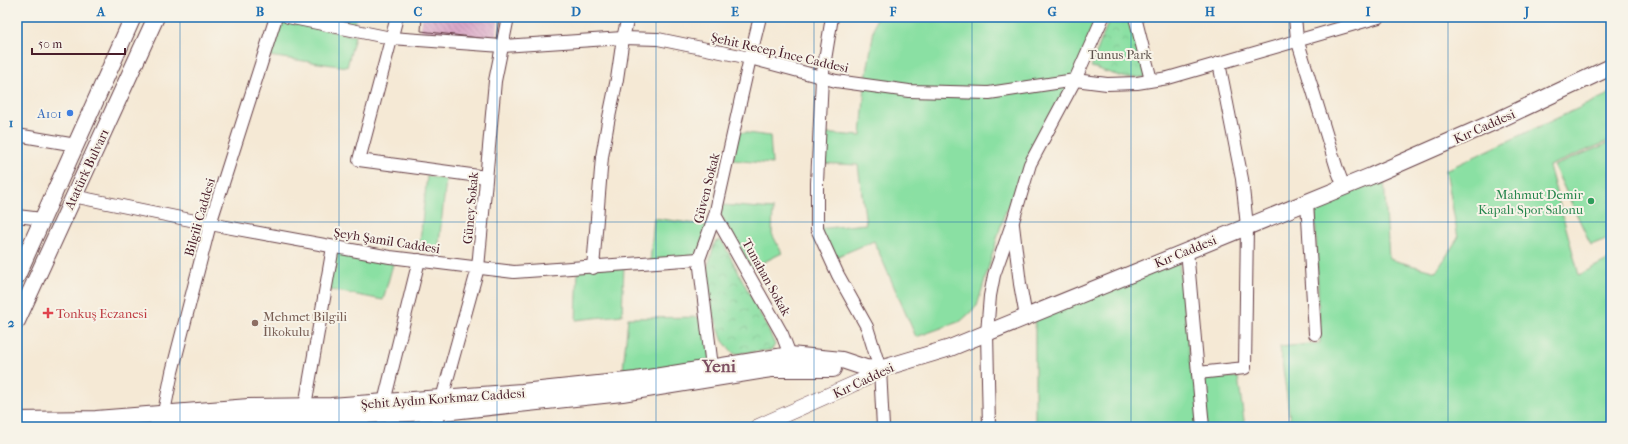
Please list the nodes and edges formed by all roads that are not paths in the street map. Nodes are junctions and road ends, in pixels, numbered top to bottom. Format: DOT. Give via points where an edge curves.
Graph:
graph roads {
  1 [pos="133,17"];
  2 [pos="156,17"];
  3 [pos="276,17"];
  4 [pos="288,17"];
  5 [pos="397,17"];
  6 [pos="508,17"];
  7 [pos="628,17"];
  8 [pos="760,17"];
  9 [pos="832,17"];
  10 [pos="1103,17"];
  11 [pos="1135,17"];
  12 [pos="1295,17"];
  13 [pos="1379,17"];
  14 [pos="391,38"];
  15 [pos="623,38"];
  16 [pos="1297,40"];
  17 [pos="502,46"];
  18 [pos="750,58"];
  19 [pos="1219,63"];
  20 [pos="1611,67"];
  21 [pos="822,78"];
  22 [pos="1075,80"];
  23 [pos="1151,80"];
  24 [pos="17,135"];
  25 [pos="76,144"];
  26 [pos="486,177"];
  27 [pos="1344,187"];
  28 [pos="73,196"];
  29 [pos="1307,202"];
  30 [pos="715,215"];
  31 [pos="17,216"];
  32 [pos="42,219"];
  33 [pos="1013,221"];
  34 [pos="210,224"];
  35 [pos="1247,226"];
  36 [pos="333,246"];
  37 [pos="1187,250"];
  38 [pos="699,259"];
  39 [pos="419,260"];
  40 [pos="478,268"];
  41 [pos="593,268"];
  42 [pos="17,276"];
  43 [pos="1026,317"];
  44 [pos="17,321"];
  45 [pos="987,333"];
  46 [pos="1315,334"];
  47 [pos="790,355"];
  48 [pos="712,367"];
  49 [pos="873,369"];
  50 [pos="1198,373"];
  51 [pos="384,402"];
  52 [pos="305,406"];
  53 [pos="439,412"];
  54 [pos="17,420"];
  55 [pos="161,424"];
  56 [pos="757,427"];
  57 [pos="883,427"];
  58 [pos="988,427"];
  59 [pos="1203,427"];
  1 -- 25 [label="main road, Atatürk Bulvarı"];
  2 -- 28 [label="main road, Atatürk Bulvarı"];
  3 -- 34 [label="street, Bilgili Caddesi"];
  4 -- 14 [label="street, Şehit Recep İnce Caddesi"];
  5 -- 14 [label="street"];
  6 -- 17 [label="street, Güney Sokak"];
  7 -- 15 [label="street"];
  8 -- 18 [label="street, Güven Sokak"];
  9 -- 21 [label="street"];
  10 -- 22 [label="street"];
  11 -- 23 [label="street"];
  12 -- 16 [label="street"];
  13 -- 16 [label="street, Şehit Recep İnce Caddesi"];
  14 -- 17 [label="street, Şehit Recep İnce Caddesi"];
  14 -- 26 [label="street" via="359,160"];
  15 -- 17 [label="street, Şehit Recep İnce Caddesi"];
  15 -- 18 [label="street, Şehit Recep İnce Caddesi" via="658,39"];
  15 -- 41 [label="street" via="602,157"];
  16 -- 19 [label="street, Şehit Recep İnce Caddesi"];
  16 -- 27 [label="street"];
  17 -- 26 [label="street, Güney Sokak" via="495,81"];
  18 -- 21 [label="street, Şehit Recep İnce Caddesi"];
  18 -- 30 [label="street, Güven Sokak"];
  19 -- 23 [label="street, Şehit Recep İnce Caddesi" via="1168,78"];
  19 -- 35 [label="street" via="1242,180"];
  20 -- 27 [label="main road, Kır Caddesi" via="1494,122"];
  21 -- 22 [label="street, Şehit Recep İnce Caddesi" via="909,91 989,93"];
  21 -- 49 [label="street" via="817,229 866,327"];
  22 -- 23 [label="street, Şehit Recep İnce Caddesi" via="1107,84"];
  22 -- 33 [label="street" via="1030,164"];
  24 -- 25 [label="street"];
  25 -- 32 [label="main road, Atatürk Bulvarı"];
  26 -- 40 [label="street, Güney Sokak"];
  27 -- 29 [label="main road, Kır Caddesi"];
  28 -- 34 [label="street, Şeyh Şamil Caddesi"];
  28 -- 44 [label="main road, Atatürk Bulvarı"];
  29 -- 35 [label="main road, Kır Caddesi"];
  29 -- 46 [label="street"];
  30 -- 38 [label="street, Güven Sokak"];
  30 -- 47 [label="street, Tunahan Sokak" via="778,327"];
  31 -- 32 [label="street"];
  32 -- 42 [label="main road, Atatürk Bulvarı"];
  33 -- 43 [label="street"];
  33 -- 45 [label="street" via="994,275"];
  34 -- 36 [label="street, Şeyh Şamil Caddesi"];
  34 -- 55 [label="street, Bilgili Caddesi"];
  35 -- 37 [label="main road, Kır Caddesi"];
  35 -- 50 [label="street" via="1245,368"];
  36 -- 39 [label="street, Şeyh Şamil Caddesi"];
  36 -- 52 [label="street"];
  37 -- 43 [label="main road, Kır Caddesi"];
  37 -- 50 [label="street"];
  38 -- 41 [label="street, Şeyh Şamil Caddesi"];
  38 -- 48 [label="street, Güven Sokak"];
  39 -- 40 [label="street, Şeyh Şamil Caddesi"];
  39 -- 51 [label="street"];
  40 -- 41 [label="street, Şeyh Şamil Caddesi" via="514,272"];
  40 -- 53 [label="street, Güney Sokak"];
  43 -- 45 [label="main road, Kır Caddesi"];
  45 -- 49 [label="main road, Kır Caddesi" via="950,348"];
  45 -- 58 [label="street"];
  47 -- 48 [label="main road, Şehit Aydın Korkmaz Caddesi"];
  47 -- 49 [label="main road, Şehit Aydın Korkmaz Caddesi" via="842,360"];
  48 -- 53 [label="main road, Şehit Aydın Korkmaz Caddesi" via="636,380 522,392"];
  49 -- 53 [label="main road, Şehit Aydın Korkmaz Caddesi" via="772,369 622,394"];
  49 -- 56 [label="street, Kır Caddesi" via="867,378"];
  49 -- 57 [label="street"];
  50 -- 59 [label="street"];
  51 -- 52 [label="main road, Şehit Aydın Korkmaz Caddesi"];
  51 -- 53 [label="main road, Şehit Aydın Korkmaz Caddesi"];
  52 -- 55 [label="main road, Şehit Aydın Korkmaz Caddesi" via="249,407"];
  53 -- 55 [label="main road, Şehit Aydın Korkmaz Caddesi"];
  54 -- 55 [label="main road, Şehit Aydın Korkmaz Caddesi" via="96,419"];
}
